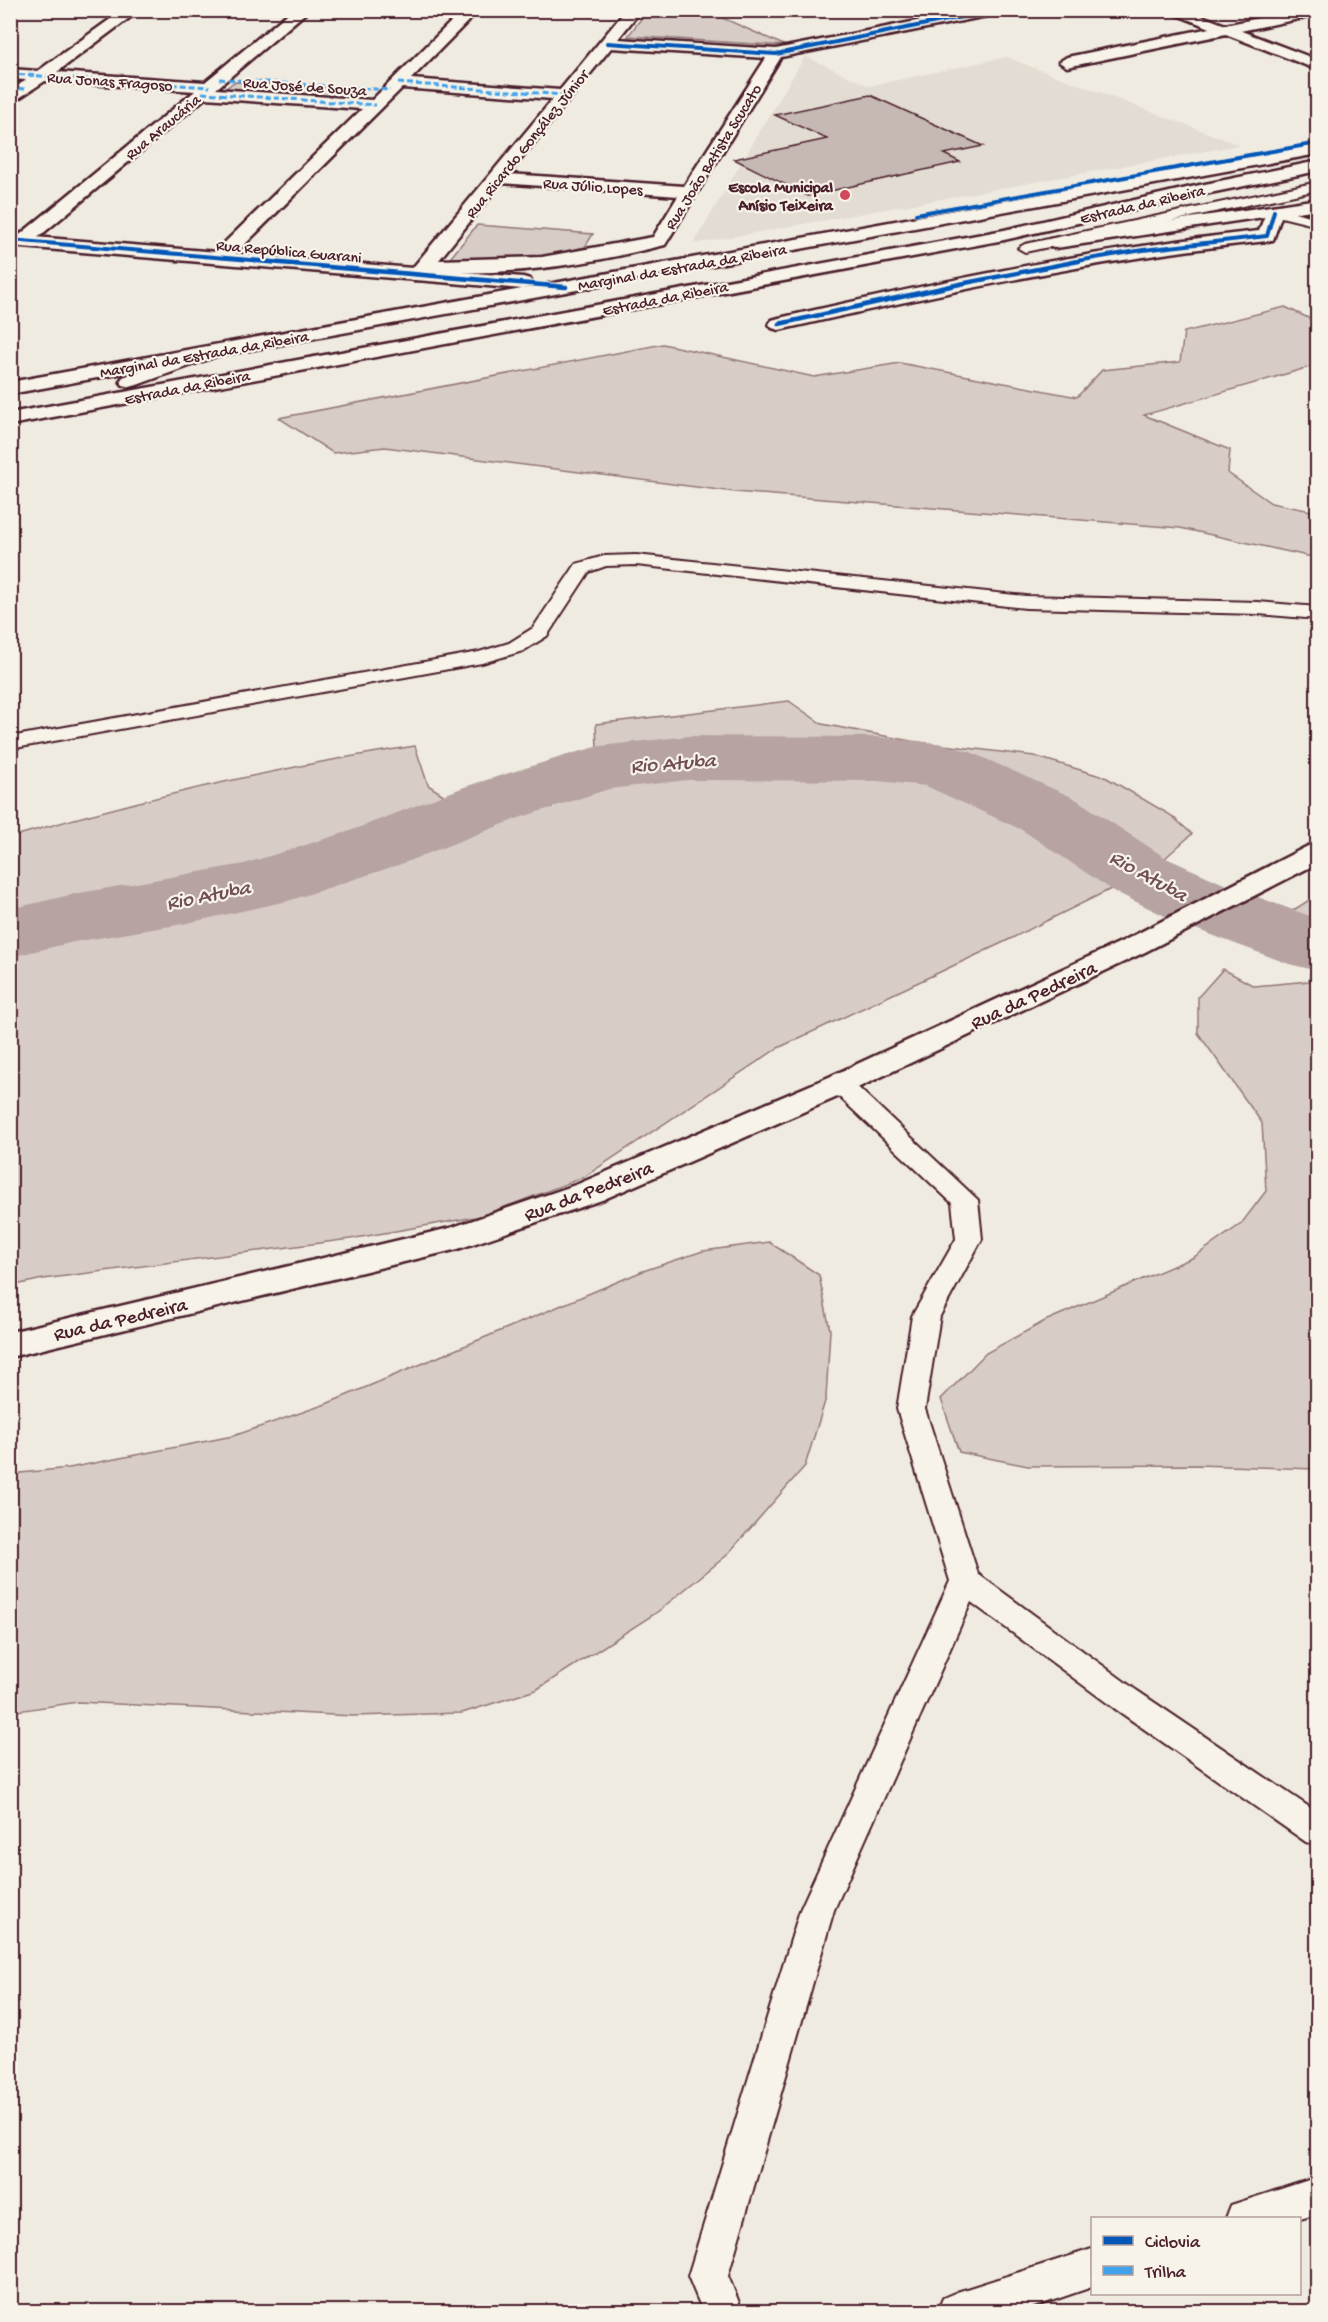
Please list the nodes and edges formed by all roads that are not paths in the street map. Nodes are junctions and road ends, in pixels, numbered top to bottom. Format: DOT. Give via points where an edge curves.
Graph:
graph roads {
  1 [pos="133,10"];
  2 [pos="302,10"];
  3 [pos="472,10"];
  4 [pos="634,10"];
  5 [pos="997,10"];
  6 [pos="1171,10"];
  7 [pos="1317,11"];
  8 [pos="1224,30"];
  9 [pos="607,43"];
  10 [pos="776,54"];
  11 [pos="1067,62"];
  12 [pos="1317,64"];
  13 [pos="10,74"];
  14 [pos="43,76"];
  15 [pos="210,86"];
  16 [pos="394,87"];
  17 [pos="18,88"];
  18 [pos="565,95"];
  19 [pos="10,99"];
  20 [pos="376,105"];
  21 [pos="1317,149"];
  22 [pos="1317,166"];
  23 [pos="497,178"];
  24 [pos="1317,186"];
  25 [pos="689,192"];
  26 [pos="1293,192"];
  27 [pos="1317,204"];
  28 [pos="1274,211"];
  29 [pos="1317,222"];
  30 [pos="1004,235"];
  31 [pos="17,241"];
  32 [pos="1025,248"];
  33 [pos="220,258"];
  34 [pos="422,270"];
  35 [pos="566,287"];
  36 [pos="827,287"];
  37 [pos="446,309"];
  38 [pos="779,324"];
  39 [pos="207,352"];
  40 [pos="10,388"];
  41 [pos="47,412"];
  42 [pos="10,419"];
  43 [pos="1317,613"];
  44 [pos="10,743"];
  45 [pos="1317,852"];
  46 [pos="840,1084"];
  47 [pos="10,1345"];
  48 [pos="965,1581"];
  49 [pos="1317,1832"];
  50 [pos="1317,2195"];
  51 [pos="1248,2217"];
  52 [pos="1091,2268"];
  53 [pos="723,2312"];
  54 [pos="957,2312"];
  1 -- 14 [label="street"];
  2 -- 15 [label="street, Rua Araucária"];
  3 -- 16 [label="street"];
  4 -- 9 [label="street, Rua Ricardo Gonçález Júnior"];
  5 -- 10 [label="street"];
  6 -- 8 [label="street"];
  7 -- 8 [label="street"];
  8 -- 11 [label="street"];
  8 -- 12 [label="street"];
  9 -- 10 [label="street"];
  9 -- 18 [label="street, Rua Ricardo Gonçález Júnior"];
  10 -- 25 [label="street, Rua João Batista Scucato"];
  13 -- 14 [label="street, Rua Jonas Fragoso"];
  14 -- 15 [label="street, Rua Jonas Fragoso"];
  14 -- 17 [label="street"];
  15 -- 16 [label="street, Rua José de Souza"];
  15 -- 20 [label="street, Rua Jonas Fragoso"];
  15 -- 31 [label="street, Rua Araucária"];
  16 -- 18 [label="street, Rua José de Souza"];
  16 -- 20 [label="street"];
  17 -- 19 [label="street"];
  18 -- 23 [label="street, Rua Ricardo Gonçález Júnior"];
  20 -- 33 [label="street"];
  21 -- 35 [label="street, Marginal da Estrada da Ribeira"];
  22 -- 30 [label="street, Estrada da Ribeira"];
  23 -- 25 [label="street, Rua Júlio Lopes"];
  23 -- 34 [label="street, Rua Ricardo Gonçález Júnior"];
  24 -- 26 [label="lane"];
  25 -- 34 [label="street, Rua João Batista Scucato" via="659,241 542,263"];
  26 -- 30 [label="lane"];
  26 -- 32 [label="lane"];
  27 -- 28 [label="street, Estrada da Ribeira"];
  28 -- 29 [label="lane"];
  28 -- 32 [label="street, Estrada da Ribeira"];
  28 -- 38 [label="street" via="1268,236 1166,246 1063,263"];
  30 -- 41 [label="street, Estrada da Ribeira"];
  31 -- 33 [label="street, Rua República Guarani"];
  32 -- 36 [label="street, Estrada da Ribeira"];
  33 -- 34 [label="street, Rua República Guarani"];
  34 -- 35 [label="street, Rua República Guarani"];
  34 -- 37 [label="street, Rua República Guarani" via="458,288 460,295"];
  35 -- 37 [label="street, Marginal da Estrada da Ribeira"];
  37 -- 39 [label="street, Marginal da Estrada da Ribeira"];
  39 -- 40 [label="street, Marginal da Estrada da Ribeira"];
  39 -- 41 [label="street"];
  41 -- 42 [label="street, Estrada da Ribeira"];
  43 -- 44 [label="lane" via="1026,602 636,560 604,561 582,568 540,632 516,647 482,657"];
  45 -- 46 [label="street, Rua da Pedreira" via="1135,946"];
  46 -- 47 [label="street, Rua da Pedreira" via="590,1192 458,1238"];
  46 -- 48 [label="lane" via="965,1200 969,1239 926,1316 911,1409"];
  48 -- 49 [label="lane" via="1125,1700"];
  48 -- 53 [label="lane" via="817,1910 708,2276"];
  50 -- 51 [label="lane"];
  52 -- 54 [label="lane"];
}
